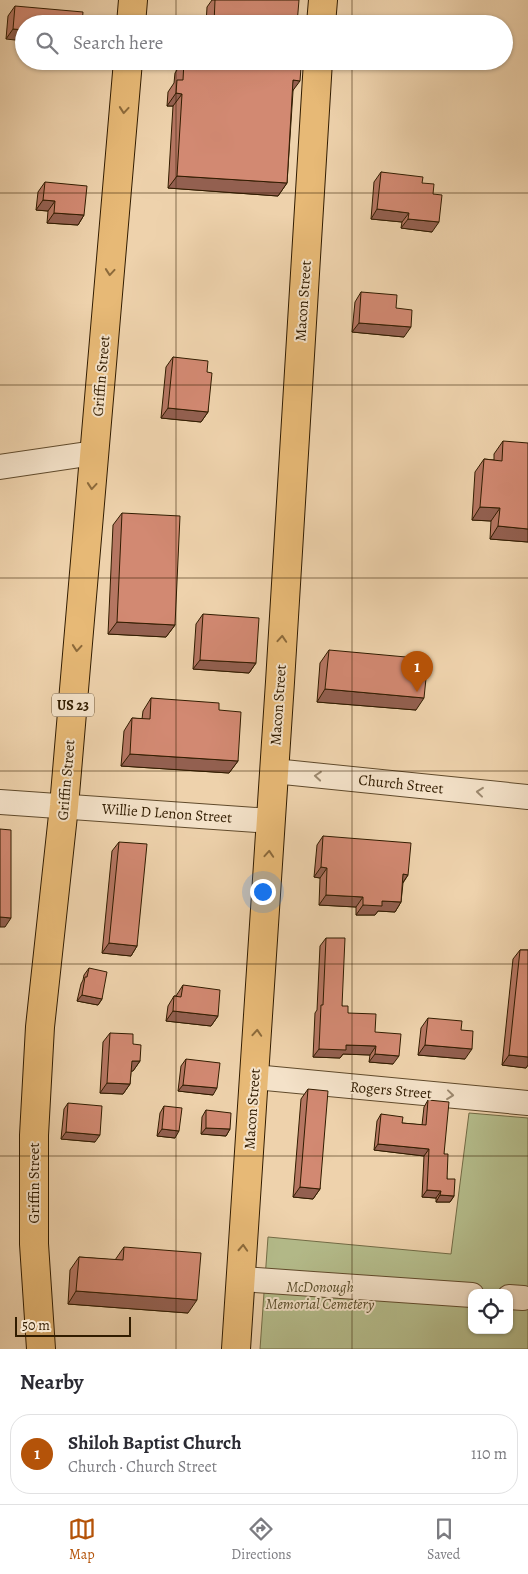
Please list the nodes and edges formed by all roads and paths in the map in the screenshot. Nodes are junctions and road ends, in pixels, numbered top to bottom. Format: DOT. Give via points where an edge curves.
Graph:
graph roads {
  1 [pos="134,0"];
  2 [pos="322,0"];
  3 [pos="133,15"];
  4 [pos="321,15"];
  5 [pos="127,70"];
  6 [pos="317,70"];
  7 [pos="94,453"];
  8 [pos="0,467"];
  9 [pos="274,772"];
  10 [pos="528,797"];
  11 [pos="0,802"];
  12 [pos="64,806"];
  13 [pos="271,821"];
  14 [pos="254,1077"];
  15 [pos="528,1103"];
  16 [pos="241,1279"];
  17 [pos="468,1295"];
  18 [pos="41,1349"];
  19 [pos="236,1349"];
  1 -- 3 [label="main road"];
  2 -- 4 [label="main road"];
  5 -- 7 [label="main road, Griffin Street / US 23, one-way"];
  9 -- 6 [label="main road, Macon Street, one-way"];
  7 -- 8 [label="street"];
  7 -- 12 [label="main road, Griffin Street / US 23, one-way"];
  10 -- 9 [label="street, Church Street, one-way"];
  9 -- 13 [label="main road, Macon Street"];
  11 -- 12 [label="street, Willie D Lenon Street"];
  12 -- 13 [label="street, Willie D Lenon Street"];
  12 -- 18 [label="main road, Griffin Street / US 23" via="40,1028 34,1136 34,1244"];
  14 -- 13 [label="main road, Macon Street, one-way"];
  14 -- 15 [label="street, Rogers Street, one-way"];
  16 -- 14 [label="main road, Macon Street, one-way"];
  16 -- 17 [label="street"];
  16 -- 19 [label="main road, Macon Street"];
}
